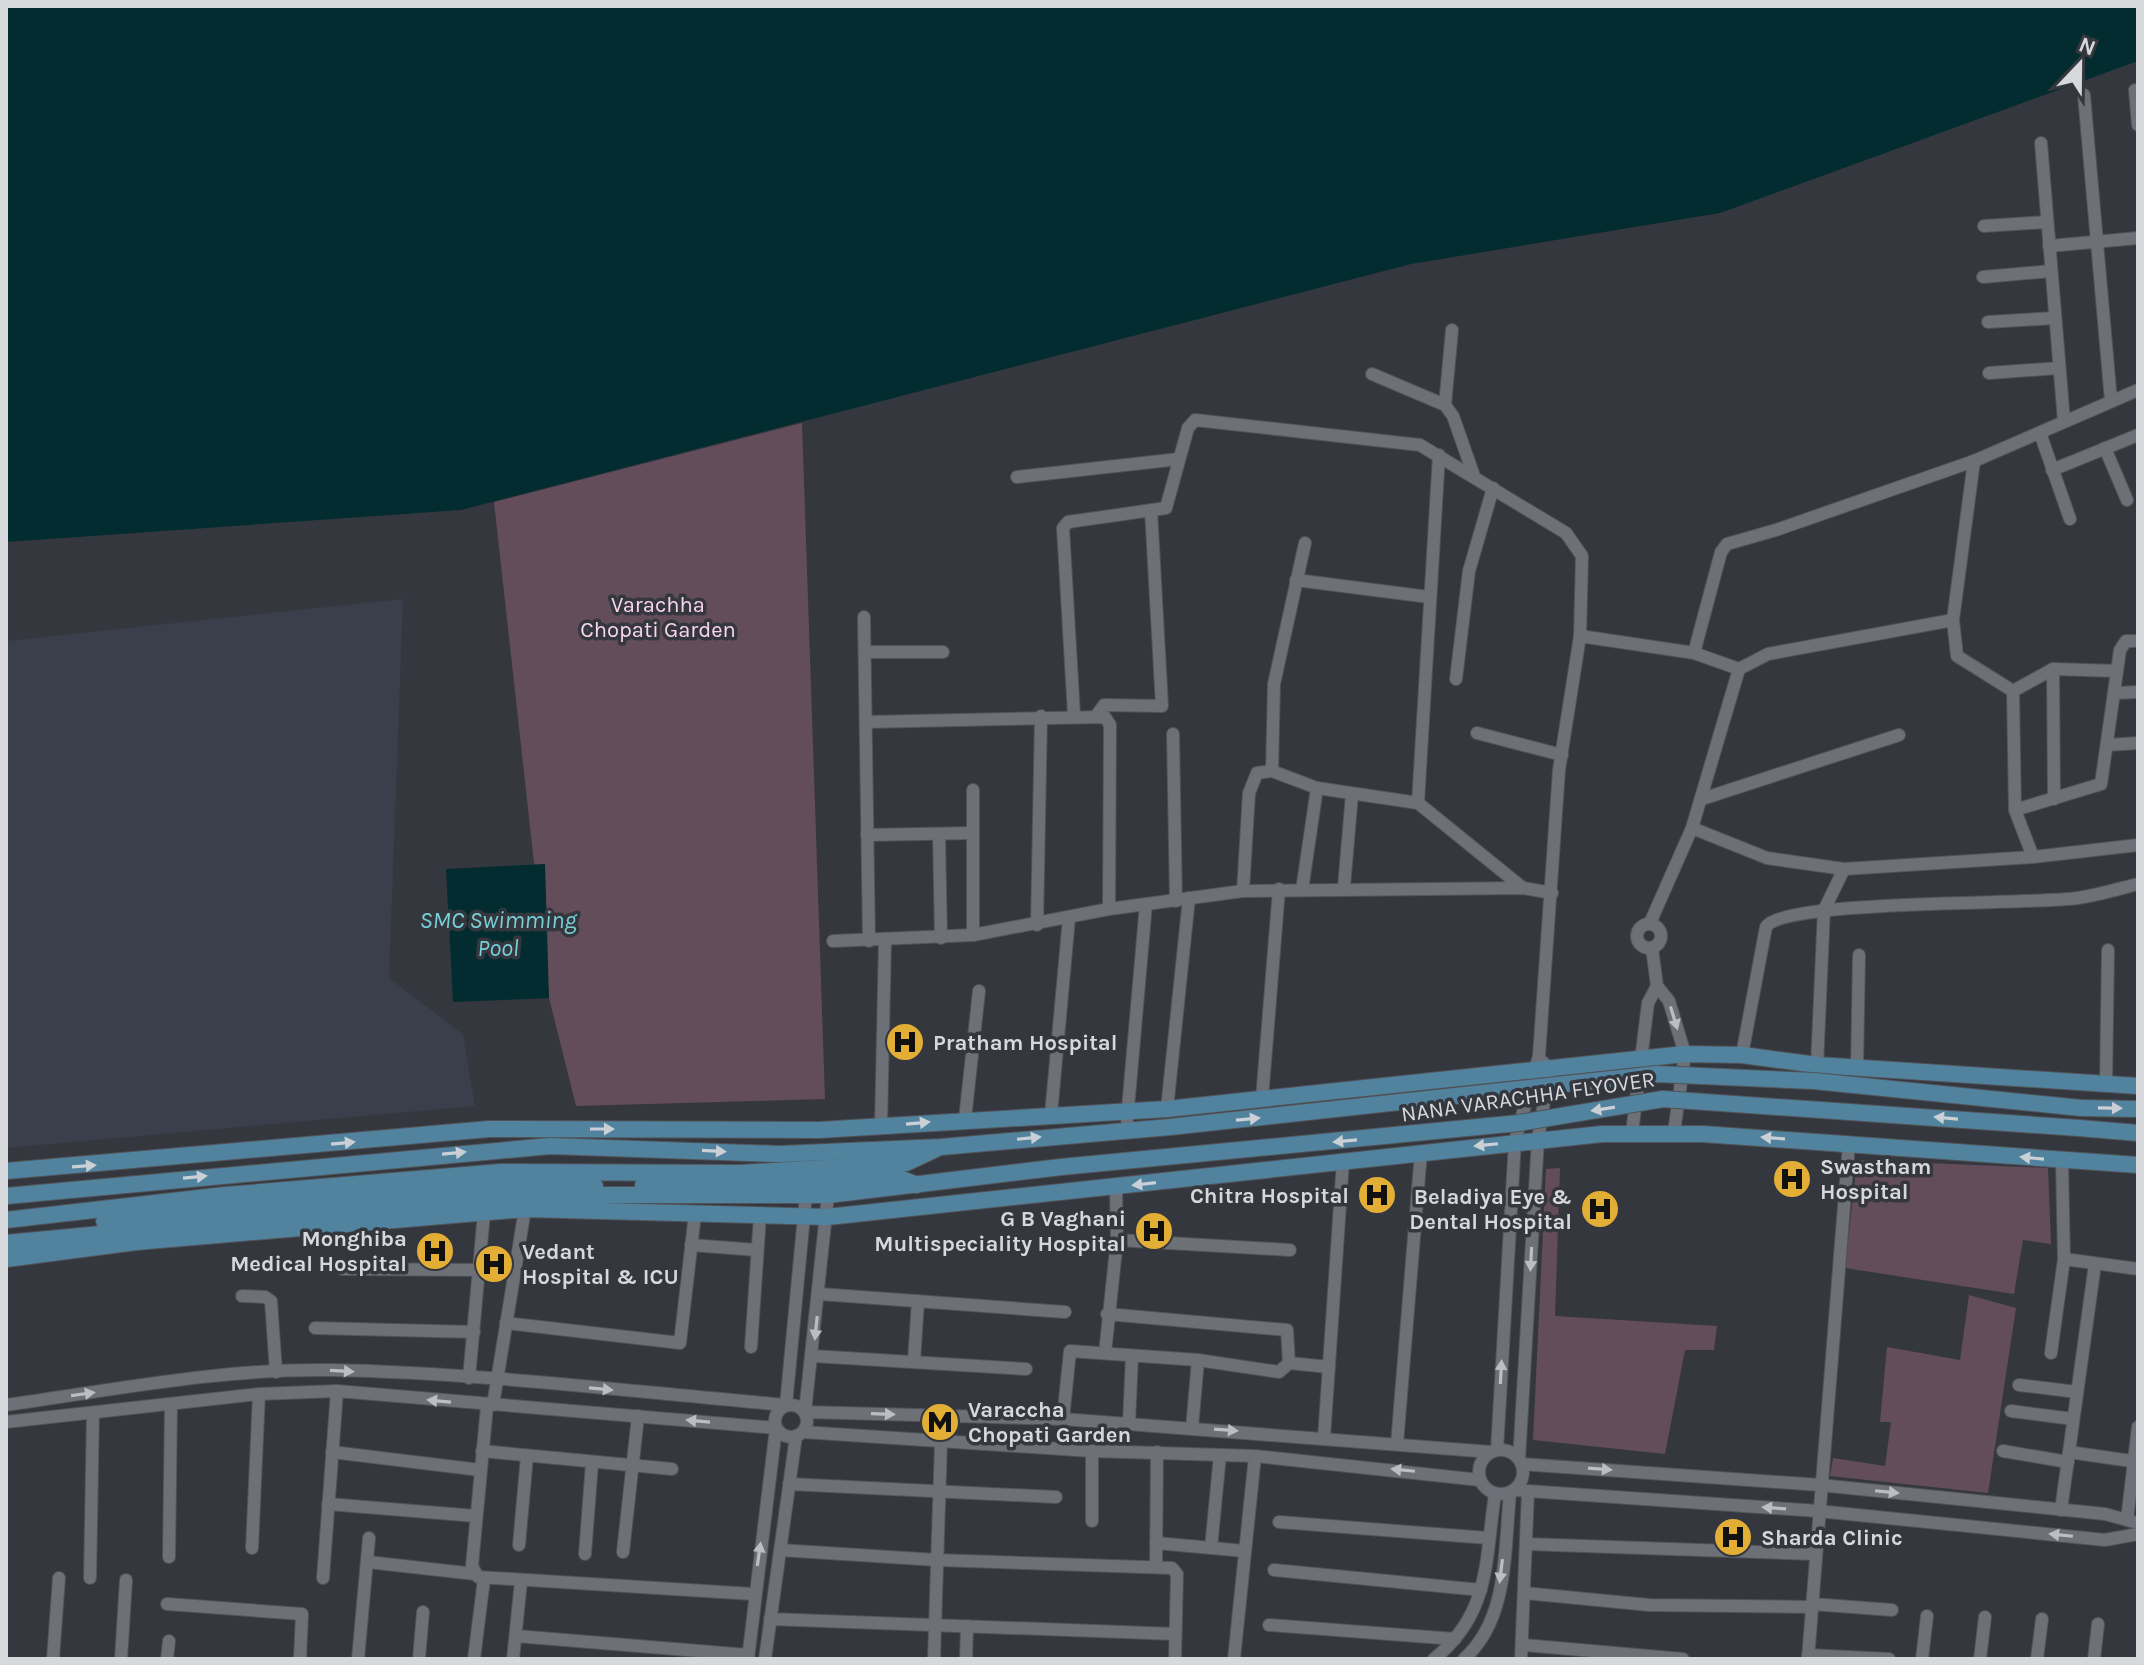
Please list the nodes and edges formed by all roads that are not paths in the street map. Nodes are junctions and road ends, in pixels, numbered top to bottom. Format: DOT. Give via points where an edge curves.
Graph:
graph roads {
  1 [pos="2135,90"];
  2 [pos="2084,95"];
  3 [pos="2138,125"];
  4 [pos="2041,143"];
  5 [pos="2047,222"];
  6 [pos="1984,226"];
  7 [pos="2138,238"];
  8 [pos="2096,241"];
  9 [pos="2049,246"];
  10 [pos="2051,271"];
  11 [pos="1983,277"];
  12 [pos="2055,318"];
  13 [pos="1988,322"];
  14 [pos="1452,330"];
  15 [pos="2059,368"];
  16 [pos="1989,373"];
  17 [pos="1372,374"];
  18 [pos="2138,390"];
  19 [pos="2111,401"];
  20 [pos="1445,405"];
  21 [pos="2064,421"];
  22 [pos="2040,433"];
  23 [pos="2138,435"];
  24 [pos="2105,448"];
  25 [pos="1439,455"];
  26 [pos="1179,459"];
  27 [pos="1974,461"];
  28 [pos="2052,470"];
  29 [pos="1474,476"];
  30 [pos="1017,477"];
  31 [pos="1493,488"];
  32 [pos="2127,500"];
  33 [pos="1151,510"];
  34 [pos="2070,519"];
  35 [pos="1305,543"];
  36 [pos="1296,580"];
  37 [pos="1429,597"];
  38 [pos="864,617"];
  39 [pos="1953,620"];
  40 [pos="1580,636"];
  41 [pos="2138,641"];
  42 [pos="865,652"];
  43 [pos="943,652"];
  44 [pos="1694,653"];
  45 [pos="1739,669"];
  46 [pos="2053,669"];
  47 [pos="2117,671"];
  48 [pos="1456,679"];
  49 [pos="2013,691"];
  50 [pos="2138,692"];
  51 [pos="2115,693"];
  52 [pos="1074,715"];
  53 [pos="1097,715"];
  54 [pos="1041,716"];
  55 [pos="866,722"];
  56 [pos="1477,733"];
  57 [pos="1173,734"];
  58 [pos="1899,735"];
  59 [pos="2138,743"];
  60 [pos="2108,745"];
  61 [pos="1562,755"];
  62 [pos="1272,771"];
  63 [pos="1317,788"];
  64 [pos="973,790"];
  65 [pos="1352,794"];
  66 [pos="1702,799"];
  67 [pos="2054,799"];
  68 [pos="1418,803"];
  69 [pos="2015,810"];
  70 [pos="1692,828"];
  71 [pos="972,833"];
  72 [pos="939,834"];
  73 [pos="867,835"];
  74 [pos="2138,845"];
  75 [pos="2033,857"];
  76 [pos="1844,869"];
  77 [pos="2138,884"];
  78 [pos="1344,887"];
  79 [pos="1523,888"];
  80 [pos="1279,889"];
  81 [pos="1302,890"];
  82 [pos="1243,891"];
  83 [pos="1552,893"];
  84 [pos="1183,899"];
  85 [pos="1146,904"];
  86 [pos="1109,909"];
  87 [pos="1824,910"];
  88 [pos="1069,918"];
  89 [pos="1037,925"];
  90 [pos="973,935"];
  91 [pos="941,938"];
  92 [pos="833,941"];
  93 [pos="869,941"];
  94 [pos="885,941"];
  95 [pos="2108,950"];
  96 [pos="1859,955"];
  97 [pos="1657,986"];
  98 [pos="979,991"];
  99 [pos="1685,1054"];
  100 [pos="1742,1055"];
  101 [pos="1641,1059"];
  102 [pos="1817,1065"];
  103 [pos="1540,1066"];
  104 [pos="1857,1068"];
  105 [pos="2106,1084"];
  106 [pos="2138,1086"];
  107 [pos="1262,1099"];
  108 [pos="1167,1109"];
  109 [pos="2138,1109"];
  110 [pos="1127,1111"];
  111 [pos="1051,1115"];
  112 [pos="965,1119"];
  113 [pos="881,1126"];
  114 [pos="1128,1130"];
  115 [pos="2114,1131"];
  116 [pos="1674,1132"];
  117 [pos="1632,1133"];
  118 [pos="2138,1133"];
  119 [pos="1538,1139"];
  120 [pos="1515,1141"];
  121 [pos="1849,1143"];
  122 [pos="2138,1144"];
  123 [pos="941,1147"];
  124 [pos="1421,1152"];
  125 [pos="1343,1161"];
  126 [pos="2062,1161"];
  127 [pos="2138,1165"];
  128 [pos="6,1171"];
  129 [pos="996,1176"];
  130 [pos="918,1186"];
  131 [pos="1116,1187"];
  132 [pos="806,1195"];
  133 [pos="828,1195"];
  134 [pos="6,1196"];
  135 [pos="1001,1199"];
  136 [pos="525,1209"];
  137 [pos="484,1213"];
  138 [pos="695,1214"];
  139 [pos="760,1216"];
  140 [pos="805,1217"];
  141 [pos="827,1217"];
  142 [pos="6,1220"];
  143 [pos="6,1230"];
  144 [pos="1117,1240"];
  145 [pos="6,1243"];
  146 [pos="691,1245"];
  147 [pos="757,1250"];
  148 [pos="1290,1250"];
  149 [pos="6,1259"];
  150 [pos="2064,1259"];
  151 [pos="2095,1264"];
  152 [pos="342,1269"];
  153 [pos="2138,1269"];
  154 [pos="479,1270"];
  155 [pos="820,1294"];
  156 [pos="242,1296"];
  157 [pos="918,1301"];
  158 [pos="1065,1312"];
  159 [pos="1107,1314"];
  160 [pos="506,1323"];
  161 [pos="315,1328"];
  162 [pos="474,1332"];
  163 [pos="751,1347"];
  164 [pos="1105,1353"];
  165 [pos="2051,1353"];
  166 [pos="813,1356"];
  167 [pos="1132,1356"];
  168 [pos="1198,1360"];
  169 [pos="914,1361"];
  170 [pos="1289,1363"];
  171 [pos="1329,1367"];
  172 [pos="1026,1369"];
  173 [pos="276,1372"];
  174 [pos="469,1378"];
  175 [pos="496,1380"];
  176 [pos="2019,1385"];
  177 [pos="337,1391"];
  178 [pos="2077,1392"];
  179 [pos="259,1394"];
  180 [pos="171,1404"];
  181 [pos="6,1405"];
  182 [pos="786,1405"];
  183 [pos="490,1406"];
  184 [pos="2011,1411"];
  185 [pos="805,1412"];
  186 [pos="93,1413"];
  187 [pos="638,1416"];
  188 [pos="1063,1419"];
  189 [pos="2073,1419"];
  190 [pos="6,1422"];
  191 [pos="1129,1423"];
  192 [pos="2138,1427"];
  193 [pos="776,1428"];
  194 [pos="1192,1428"];
  195 [pos="799,1434"];
  196 [pos="1324,1438"];
  197 [pos="941,1442"];
  198 [pos="1397,1444"];
  199 [pos="482,1451"];
  200 [pos="1092,1451"];
  201 [pos="1494,1451"];
  202 [pos="2003,1451"];
  203 [pos="332,1452"];
  204 [pos="1157,1452"];
  205 [pos="1220,1455"];
  206 [pos="527,1456"];
  207 [pos="1255,1456"];
  208 [pos="2068,1457"];
  209 [pos="2136,1461"];
  210 [pos="1520,1462"];
  211 [pos="592,1463"];
  212 [pos="631,1467"];
  213 [pos="672,1469"];
  214 [pos="480,1470"];
  215 [pos="1480,1480"];
  216 [pos="789,1484"];
  217 [pos="1820,1485"];
  218 [pos="1517,1492"];
  219 [pos="939,1493"];
  220 [pos="1495,1494"];
  221 [pos="1056,1497"];
  222 [pos="328,1504"];
  223 [pos="2061,1510"];
  224 [pos="1818,1511"];
  225 [pos="476,1516"];
  226 [pos="1092,1521"];
  227 [pos="2132,1521"];
  228 [pos="1279,1522"];
  229 [pos="2138,1534"];
  230 [pos="369,1538"];
  231 [pos="1488,1538"];
  232 [pos="1156,1543"];
  233 [pos="1526,1544"];
  234 [pos="519,1545"];
  235 [pos="252,1548"];
  236 [pos="1211,1548"];
  237 [pos="780,1550"];
  238 [pos="1245,1551"];
  239 [pos="623,1552"];
  240 [pos="585,1554"];
  241 [pos="1815,1554"];
  242 [pos="169,1557"];
  243 [pos="937,1560"];
  244 [pos="368,1562"];
  245 [pos="1156,1567"];
  246 [pos="1274,1570"];
  247 [pos="480,1577"];
  248 [pos="59,1578"];
  249 [pos="90,1578"];
  250 [pos="323,1578"];
  251 [pos="126,1580"];
  252 [pos="521,1581"];
  253 [pos="1481,1590"];
  254 [pos="1524,1593"];
  255 [pos="753,1594"];
  256 [pos="167,1604"];
  257 [pos="1812,1606"];
  258 [pos="1892,1610"];
  259 [pos="423,1612"];
  260 [pos="1927,1616"];
  261 [pos="1985,1617"];
  262 [pos="770,1619"];
  263 [pos="2042,1619"];
  264 [pos="2098,1624"];
  265 [pos="935,1625"];
  266 [pos="1269,1625"];
  267 [pos="967,1626"];
  268 [pos="1175,1634"];
  269 [pos="516,1636"];
  270 [pos="1455,1639"];
  271 [pos="169,1641"];
  272 [pos="1523,1645"];
  273 [pos="748,1657"];
  274 [pos="1808,1657"];
  275 [pos="53,1659"];
  276 [pos="121,1659"];
  277 [pos="167,1659"];
  278 [pos="300,1659"];
  279 [pos="358,1659"];
  280 [pos="419,1659"];
  281 [pos="474,1659"];
  282 [pos="513,1659"];
  283 [pos="765,1659"];
  284 [pos="934,1659"];
  285 [pos="966,1659"];
  286 [pos="1175,1659"];
  287 [pos="1234,1659"];
  288 [pos="1434,1659"];
  289 [pos="1464,1659"];
  290 [pos="1521,1659"];
  291 [pos="1683,1659"];
  292 [pos="1889,1659"];
  293 [pos="1922,1659"];
  294 [pos="1980,1659"];
  295 [pos="2037,1659"];
  296 [pos="2094,1659"];
  1 -- 3 [label="street"];
  2 -- 8 [label="street"];
  4 -- 5 [label="street"];
  5 -- 6 [label="street"];
  5 -- 9 [label="street"];
  7 -- 8 [label="street"];
  8 -- 9 [label="street"];
  8 -- 19 [label="street"];
  9 -- 10 [label="street"];
  10 -- 11 [label="street"];
  10 -- 12 [label="street"];
  12 -- 13 [label="street"];
  12 -- 15 [label="street"];
  14 -- 20 [label="street"];
  15 -- 16 [label="street"];
  15 -- 21 [label="street"];
  17 -- 20 [label="street"];
  18 -- 19 [label="street"];
  19 -- 21 [label="street"];
  20 -- 29 [label="street"];
  21 -- 22 [label="street"];
  22 -- 27 [label="street"];
  22 -- 28 [label="street"];
  23 -- 24 [label="street"];
  24 -- 28 [label="street"];
  24 -- 32 [label="street"];
  25 -- 26 [label="street" via="1412,443 1200,418 1188,428"];
  25 -- 29 [label="street"];
  25 -- 37 [label="street"];
  26 -- 30 [label="street"];
  26 -- 33 [label="street" via="1168,506"];
  27 -- 39 [label="street"];
  27 -- 44 [label="street" via="1727,544"];
  28 -- 34 [label="street"];
  29 -- 31 [label="street"];
  31 -- 40 [label="street" via="1566,533 1582,556"];
  31 -- 48 [label="street" via="1469,571"];
  33 -- 52 [label="street" via="1068,522 1063,528"];
  33 -- 53 [label="street" via="1162,706 1104,705"];
  35 -- 36 [label="street"];
  36 -- 37 [label="street"];
  36 -- 62 [label="street" via="1274,684"];
  37 -- 68 [label="street"];
  38 -- 42 [label="street"];
  39 -- 45 [label="street" via="1768,654"];
  39 -- 49 [label="street" via="1958,658"];
  40 -- 44 [label="street"];
  40 -- 61 [label="street"];
  41 -- 47 [label="street" via="2122,644"];
  42 -- 43 [label="street"];
  42 -- 55 [label="street"];
  44 -- 45 [label="street"];
  45 -- 66 [label="street"];
  46 -- 47 [label="street"];
  46 -- 49 [label="street"];
  46 -- 67 [label="street"];
  47 -- 51 [label="street"];
  49 -- 69 [label="street"];
  50 -- 51 [label="street"];
  51 -- 60 [label="street"];
  52 -- 53 [label="street"];
  52 -- 54 [label="street"];
  53 -- 86 [label="street" via="1110,725"];
  54 -- 55 [label="street"];
  54 -- 89 [label="street"];
  55 -- 73 [label="street"];
  56 -- 61 [label="street"];
  57 -- 84 [label="street"];
  58 -- 66 [label="street"];
  59 -- 60 [label="street"];
  60 -- 67 [label="street" via="2101,784"];
  61 -- 83 [label="street"];
  62 -- 63 [label="street"];
  62 -- 82 [label="street" via="1257,773 1249,793"];
  63 -- 65 [label="street"];
  63 -- 81 [label="street"];
  64 -- 71 [label="street"];
  65 -- 68 [label="street"];
  65 -- 78 [label="street"];
  66 -- 70 [label="street"];
  67 -- 69 [label="street"];
  68 -- 79 [label="street"];
  69 -- 75 [label="street"];
  70 -- 76 [label="street" via="1767,858"];
  70 -- 97 [label="street" via="1650,923 1638,926 1636,934 1639,943 1652,948"];
  71 -- 72 [label="street"];
  71 -- 90 [label="street"];
  72 -- 73 [label="street"];
  72 -- 91 [label="street"];
  73 -- 93 [label="street"];
  74 -- 75 [label="street"];
  75 -- 76 [label="street"];
  76 -- 87 [label="street"];
  77 -- 87 [label="street" via="2077,898"];
  78 -- 79 [label="street"];
  78 -- 81 [label="street"];
  79 -- 83 [label="street"];
  80 -- 81 [label="street"];
  80 -- 82 [label="street"];
  80 -- 107 [label="street"];
  82 -- 84 [label="street"];
  83 -- 103 [label="street"];
  84 -- 85 [label="street"];
  84 -- 108 [label="street"];
  85 -- 86 [label="street"];
  85 -- 110 [label="street"];
  86 -- 88 [label="street"];
  87 -- 100 [label="street" via="1768,923"];
  87 -- 102 [label="street"];
  88 -- 89 [label="street"];
  88 -- 111 [label="street"];
  89 -- 90 [label="street"];
  90 -- 91 [label="street"];
  91 -- 94 [label="street"];
  92 -- 93 [label="street"];
  93 -- 94 [label="street"];
  94 -- 113 [label="street"];
  95 -- 105 [label="street"];
  96 -- 104 [label="street"];
  97 -- 99 [label="street, one-way" via="1669,1001"];
  97 -- 101 [label="street" via="1648,1003"];
  98 -- 112 [label="street"];
  99 -- 100 [label="main road"];
  99 -- 101 [label="main road"];
  99 -- 116 [label="street"];
  100 -- 102 [label="main road"];
  101 -- 103 [label="main road"];
  101 -- 117 [label="street"];
  102 -- 104 [label="main road"];
  103 -- 107 [label="main road"];
  103 -- 119 [label="street"];
  103 -- 120 [label="street"];
  104 -- 105 [label="main road"];
  105 -- 106 [label="main road"];
  107 -- 108 [label="main road"];
  108 -- 110 [label="main road"];
  114 -- 109 [label="main road, NANA VARACHHA FLYOVER, one-way, bridge" via="1657,1074 1814,1081"];
  110 -- 111 [label="main road"];
  110 -- 114 [label="street"];
  111 -- 112 [label="main road"];
  113 -- 112 [label="main road, one-way"];
  128 -- 113 [label="main road, one-way" via="489,1129"];
  123 -- 114 [label="main road, NANA VARACHHA FLYOVER, one-way"];
  115 -- 118 [label="main road, NANA VARACHHA FLYOVER"];
  115 -- 122 [label="main road"];
  115 -- 129 [label="main road, NANA VARACHHA FLYOVER, one-way, bridge" via="1663,1099 1519,1123"];
  116 -- 117 [label="main road"];
  121 -- 116 [label="main road, one-way"];
  117 -- 119 [label="main road"];
  119 -- 120 [label="main road"];
  119 -- 210 [label="street, one-way"];
  120 -- 124 [label="main road, one-way"];
  201 -- 120 [label="street, one-way"];
  126 -- 121 [label="main road, one-way"];
  121 -- 217 [label="street"];
  134 -- 123 [label="main road, NANA VARACHHA FLYOVER, one-way" via="550,1146 780,1154"];
  123 -- 142 [label="main road" via="906,1163 740,1173 501,1172"];
  124 -- 125 [label="main road"];
  124 -- 198 [label="street"];
  125 -- 131 [label="main road, one-way"];
  125 -- 171 [label="street"];
  126 -- 127 [label="main road"];
  126 -- 150 [label="street"];
  129 -- 130 [label="main road, NANA VARACHHA FLYOVER"];
  129 -- 135 [label="main road"];
  130 -- 133 [label="main road, NANA VARACHHA FLYOVER"];
  130 -- 143 [label="main road" via="892,1175 796,1183 498,1185"];
  131 -- 135 [label="main road"];
  131 -- 144 [label="street"];
  132 -- 133 [label="main road, NANA VARACHHA FLYOVER"];
  132 -- 140 [label="street"];
  132 -- 145 [label="main road, NANA VARACHHA FLYOVER" via="510,1195"];
  133 -- 141 [label="street"];
  135 -- 141 [label="main road"];
  136 -- 137 [label="main road"];
  136 -- 138 [label="main road"];
  136 -- 160 [label="street"];
  137 -- 149 [label="main road" via="136,1242"];
  137 -- 154 [label="street"];
  138 -- 139 [label="main road"];
  138 -- 146 [label="street"];
  139 -- 140 [label="main road"];
  139 -- 147 [label="street"];
  140 -- 141 [label="main road"];
  140 -- 182 [label="street"];
  141 -- 155 [label="street"];
  144 -- 148 [label="street"];
  144 -- 159 [label="street"];
  146 -- 147 [label="street"];
  146 -- 160 [label="street" via="680,1343"];
  147 -- 163 [label="street"];
  150 -- 151 [label="street"];
  150 -- 165 [label="street"];
  151 -- 153 [label="street"];
  151 -- 178 [label="street"];
  152 -- 154 [label="street"];
  154 -- 162 [label="street"];
  155 -- 157 [label="street"];
  155 -- 166 [label="street, one-way"];
  156 -- 173 [label="street" via="271,1301"];
  157 -- 158 [label="street"];
  157 -- 169 [label="street"];
  159 -- 164 [label="street"];
  159 -- 170 [label="street" via="1287,1330"];
  160 -- 175 [label="street"];
  161 -- 162 [label="street"];
  162 -- 174 [label="street"];
  164 -- 167 [label="street"];
  164 -- 188 [label="street" via="1067,1353"];
  166 -- 169 [label="street"];
  166 -- 185 [label="street"];
  167 -- 168 [label="street"];
  167 -- 191 [label="street"];
  168 -- 170 [label="street" via="1279,1372"];
  168 -- 194 [label="street"];
  169 -- 172 [label="street"];
  170 -- 171 [label="street"];
  171 -- 196 [label="street"];
  173 -- 174 [label="street, one-way"];
  181 -- 173 [label="street, one-way"];
  174 -- 175 [label="street"];
  175 -- 182 [label="street, one-way"];
  175 -- 183 [label="street"];
  176 -- 178 [label="street"];
  177 -- 179 [label="street"];
  183 -- 177 [label="street, one-way"];
  177 -- 203 [label="street"];
  178 -- 189 [label="street"];
  179 -- 180 [label="street"];
  179 -- 235 [label="street"];
  180 -- 186 [label="street"];
  180 -- 242 [label="street"];
  182 -- 185 [label="street"];
  182 -- 193 [label="street" via="775,1416"];
  183 -- 187 [label="street"];
  183 -- 199 [label="street"];
  184 -- 189 [label="street"];
  185 -- 188 [label="street, one-way"];
  185 -- 195 [label="street" via="807,1423"];
  186 -- 190 [label="street"];
  186 -- 249 [label="street"];
  193 -- 187 [label="street, one-way"];
  187 -- 212 [label="street"];
  188 -- 191 [label="street"];
  189 -- 208 [label="street"];
  191 -- 194 [label="street"];
  192 -- 209 [label="street"];
  193 -- 195 [label="street" via="783,1435"];
  255 -- 193 [label="street, one-way"];
  194 -- 196 [label="street, one-way"];
  195 -- 197 [label="street"];
  195 -- 216 [label="street"];
  196 -- 198 [label="street"];
  197 -- 200 [label="street"];
  197 -- 219 [label="street"];
  198 -- 201 [label="street"];
  199 -- 206 [label="street"];
  199 -- 214 [label="street"];
  200 -- 204 [label="street"];
  200 -- 226 [label="street"];
  201 -- 210 [label="street" via="1508,1451"];
  201 -- 215 [label="street" via="1480,1465"];
  202 -- 208 [label="street"];
  203 -- 214 [label="street"];
  203 -- 222 [label="street"];
  204 -- 205 [label="street"];
  204 -- 232 [label="street"];
  205 -- 207 [label="street"];
  205 -- 236 [label="street"];
  206 -- 211 [label="street"];
  206 -- 234 [label="street"];
  215 -- 207 [label="street, one-way"];
  207 -- 238 [label="street"];
  208 -- 209 [label="street"];
  208 -- 223 [label="street"];
  209 -- 227 [label="street"];
  210 -- 217 [label="street, one-way"];
  210 -- 218 [label="street" via="1523,1479"];
  211 -- 212 [label="street"];
  211 -- 240 [label="street"];
  212 -- 213 [label="street"];
  212 -- 239 [label="street"];
  214 -- 225 [label="street"];
  215 -- 220 [label="street"];
  216 -- 219 [label="street"];
  216 -- 237 [label="street"];
  217 -- 223 [label="street, one-way"];
  217 -- 224 [label="street"];
  218 -- 220 [label="street"];
  224 -- 218 [label="street, one-way"];
  218 -- 233 [label="street"];
  218 -- 289 [label="street, one-way" via="1497,1608 1487,1635"];
  219 -- 221 [label="street"];
  219 -- 243 [label="street"];
  220 -- 231 [label="street"];
  222 -- 225 [label="street"];
  222 -- 250 [label="street"];
  223 -- 227 [label="street"];
  229 -- 224 [label="street, one-way" via="2105,1540"];
  224 -- 241 [label="street"];
  225 -- 247 [label="street" via="472,1566"];
  228 -- 231 [label="street"];
  230 -- 244 [label="street"];
  231 -- 253 [label="street"];
  232 -- 236 [label="street"];
  232 -- 245 [label="street"];
  233 -- 241 [label="street"];
  233 -- 254 [label="street"];
  236 -- 238 [label="street"];
  237 -- 243 [label="street"];
  237 -- 262 [label="street"];
  238 -- 287 [label="street"];
  241 -- 257 [label="street"];
  243 -- 245 [label="street"];
  243 -- 265 [label="street"];
  244 -- 247 [label="street"];
  244 -- 279 [label="street"];
  245 -- 268 [label="street" via="1175,1569 1177,1574"];
  246 -- 253 [label="street"];
  247 -- 252 [label="street"];
  247 -- 281 [label="street"];
  248 -- 275 [label="street"];
  251 -- 276 [label="street"];
  252 -- 255 [label="street"];
  252 -- 269 [label="street"];
  253 -- 270 [label="street" via="1480,1603"];
  254 -- 257 [label="street" via="1649,1605"];
  254 -- 272 [label="street"];
  255 -- 273 [label="street"];
  256 -- 278 [label="street" via="298,1613 304,1620"];
  257 -- 258 [label="street"];
  257 -- 274 [label="street"];
  259 -- 280 [label="street"];
  260 -- 293 [label="street"];
  261 -- 294 [label="street"];
  262 -- 265 [label="street"];
  262 -- 283 [label="street"];
  263 -- 295 [label="street"];
  264 -- 296 [label="street"];
  265 -- 267 [label="street"];
  265 -- 284 [label="street"];
  266 -- 270 [label="street"];
  267 -- 268 [label="street"];
  267 -- 285 [label="street"];
  268 -- 286 [label="street"];
  269 -- 273 [label="street"];
  269 -- 282 [label="street"];
  270 -- 288 [label="street"];
  271 -- 277 [label="street"];
  272 -- 290 [label="street"];
  272 -- 291 [label="street"];
  274 -- 292 [label="street"];
}
